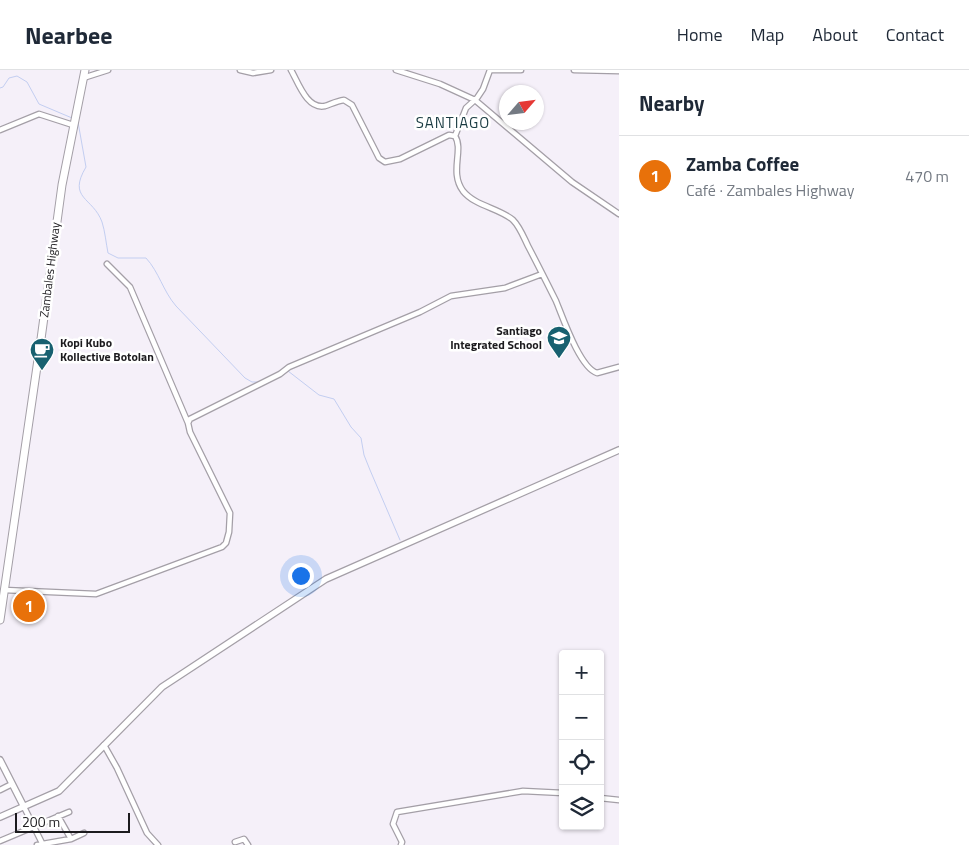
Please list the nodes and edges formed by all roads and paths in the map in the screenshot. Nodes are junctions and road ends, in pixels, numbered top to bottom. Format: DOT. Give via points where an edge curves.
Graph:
graph roads {
  1 [pos="85,70"];
  2 [pos="108,70"];
  3 [pos="240,70"];
  4 [pos="272,70"];
  5 [pos="291,70"];
  6 [pos="396,70"];
  7 [pos="490,70"];
  8 [pos="521,70"];
  9 [pos="574,70"];
  10 [pos="619,71"];
  11 [pos="83,78"];
  12 [pos="475,100"];
  13 [pos="74,122"];
  14 [pos="0,130"];
  15 [pos="454,136"];
  16 [pos="619,214"];
  17 [pos="107,264"];
  18 [pos="542,274"];
  19 [pos="619,367"];
  20 [pos="188,423"];
  21 [pos="619,450"];
  22 [pos="4,590"];
  23 [pos="0,620"];
  24 [pos="104,746"];
  25 [pos="1,763"];
  26 [pos="12,784"];
  27 [pos="0,790"];
  28 [pos="559,793"];
  29 [pos="604,798"];
  30 [pos="619,800"];
  31 [pos="24,807"];
  32 [pos="69,812"];
  33 [pos="58,816"];
  34 [pos="0,817"];
  35 [pos="34,826"];
  36 [pos="84,833"];
  37 [pos="71,839"];
  38 [pos="0,841"];
  39 [pos="235,842"];
  40 [pos="40,844"];
  41 [pos="158,845"];
  42 [pos="248,845"];
  43 [pos="402,845"];
  1 -- 11 [label="main road, Zambales Highway"];
  2 -- 11 [label="street"];
  3 -- 4 [label="street" via="253,73"];
  5 -- 15 [label="street" via="314,105 324,106 344,100 352,105 379,158 385,162 394,161 449,135"];
  6 -- 12 [label="street" via="440,84"];
  7 -- 8 [label="street"];
  7 -- 12 [label="street"];
  9 -- 10 [label="street"];
  11 -- 13 [label="main road, Zambales Highway"];
  12 -- 15 [label="street" via="466,108"];
  12 -- 16 [label="street" via="572,182"];
  13 -- 14 [label="street" via="38,114"];
  13 -- 22 [label="main road, Zambales Highway" via="62,185"];
  15 -- 18 [label="street" via="457,142 456,171 461,187 469,196 516,223"];
  17 -- 20 [label="street" via="130,287"];
  18 -- 19 [label="street" via="569,335 588,367 598,373"];
  18 -- 20 [label="street" via="506,288 451,296 285,371 190,419"];
  20 -- 22 [label="street" via="230,513 229,532 224,545 96,594"];
  21 -- 24 [label="street" via="326,579 162,687"];
  22 -- 23 [label="main road, Zambales Highway"];
  24 -- 31 [label="street" via="59,791"];
  24 -- 41 [label="street" via="147,833"];
  25 -- 26 [label="street"];
  26 -- 27 [label="street"];
  26 -- 31 [label="street"];
  28 -- 43 [label="street" via="523,791 397,812 393,824"];
  29 -- 30 [label="street"];
  31 -- 34 [label="street"];
  31 -- 35 [label="street"];
  32 -- 33 [label="street"];
  33 -- 35 [label="street"];
  33 -- 37 [label="street"];
  35 -- 38 [label="street"];
  35 -- 40 [label="street"];
  36 -- 37 [label="street"];
  37 -- 40 [label="street"];
  39 -- 42 [label="street" via="244,839"];
}
